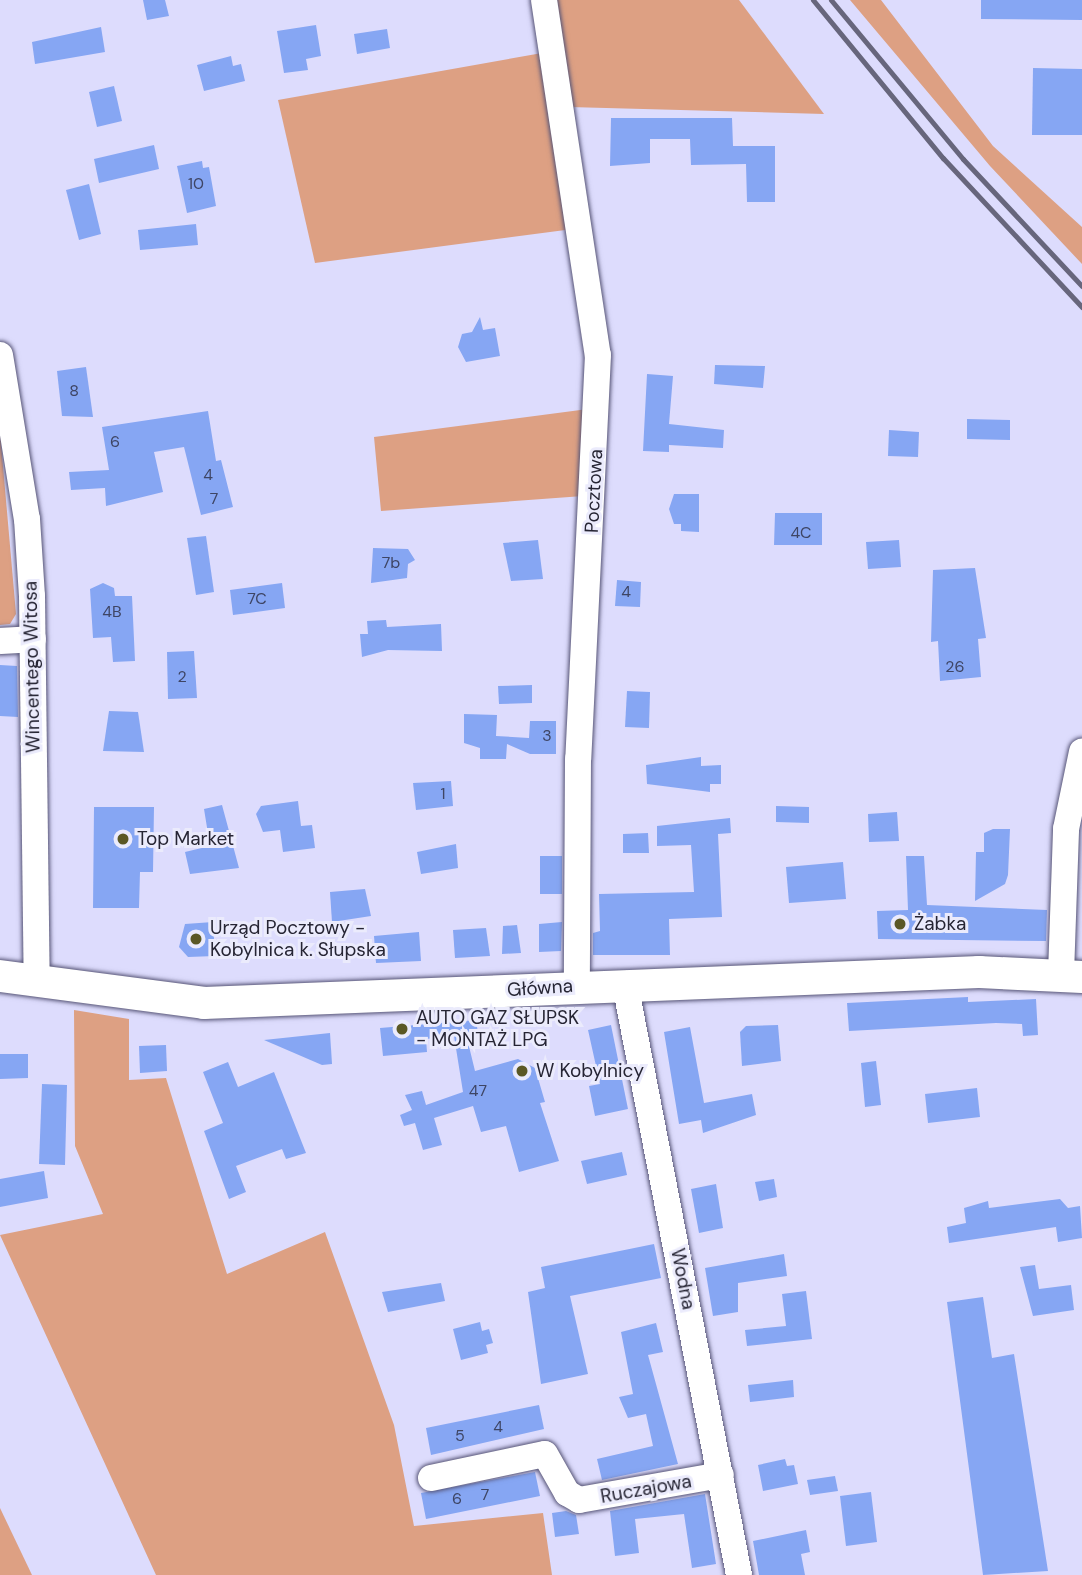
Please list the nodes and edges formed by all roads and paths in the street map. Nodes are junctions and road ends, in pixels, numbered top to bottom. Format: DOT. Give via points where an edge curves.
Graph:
graph roads {
  1 [pos="544,0"];
  2 [pos="0,355"];
  3 [pos="33,639"];
  4 [pos="0,641"];
  5 [pos="1082,752"];
  6 [pos="1073,881"];
  7 [pos="1071,975"];
  8 [pos="0,976"];
  9 [pos="37,982"];
  10 [pos="625,984"];
  11 [pos="577,986"];
  12 [pos="720,1475"];
  13 [pos="431,1478"];
  14 [pos="739,1575"];
  1 -- 11 [label="street, Pocztowa" via="598,355 578,759"];
  2 -- 3 [label="street, Wincentego Witosa" via="27,519"];
  3 -- 4 [label="street"];
  3 -- 9 [label="street, Wincentego Witosa" via="31,892"];
  5 -- 6 [label="street" via="1066,829"];
  6 -- 7 [label="street"];
  7 -- 10 [label="main road, Główna"];
  8 -- 9 [label="main road, Główna"];
  9 -- 11 [label="main road, Główna" via="204,1003"];
  10 -- 11 [label="main road, Główna"];
  10 -- 12 [label="street, Wodna"];
  12 -- 13 [label="street, Ruczajowa" via="579,1500 567,1493 545,1454"];
  12 -- 14 [label="street, Wodna"];
}
